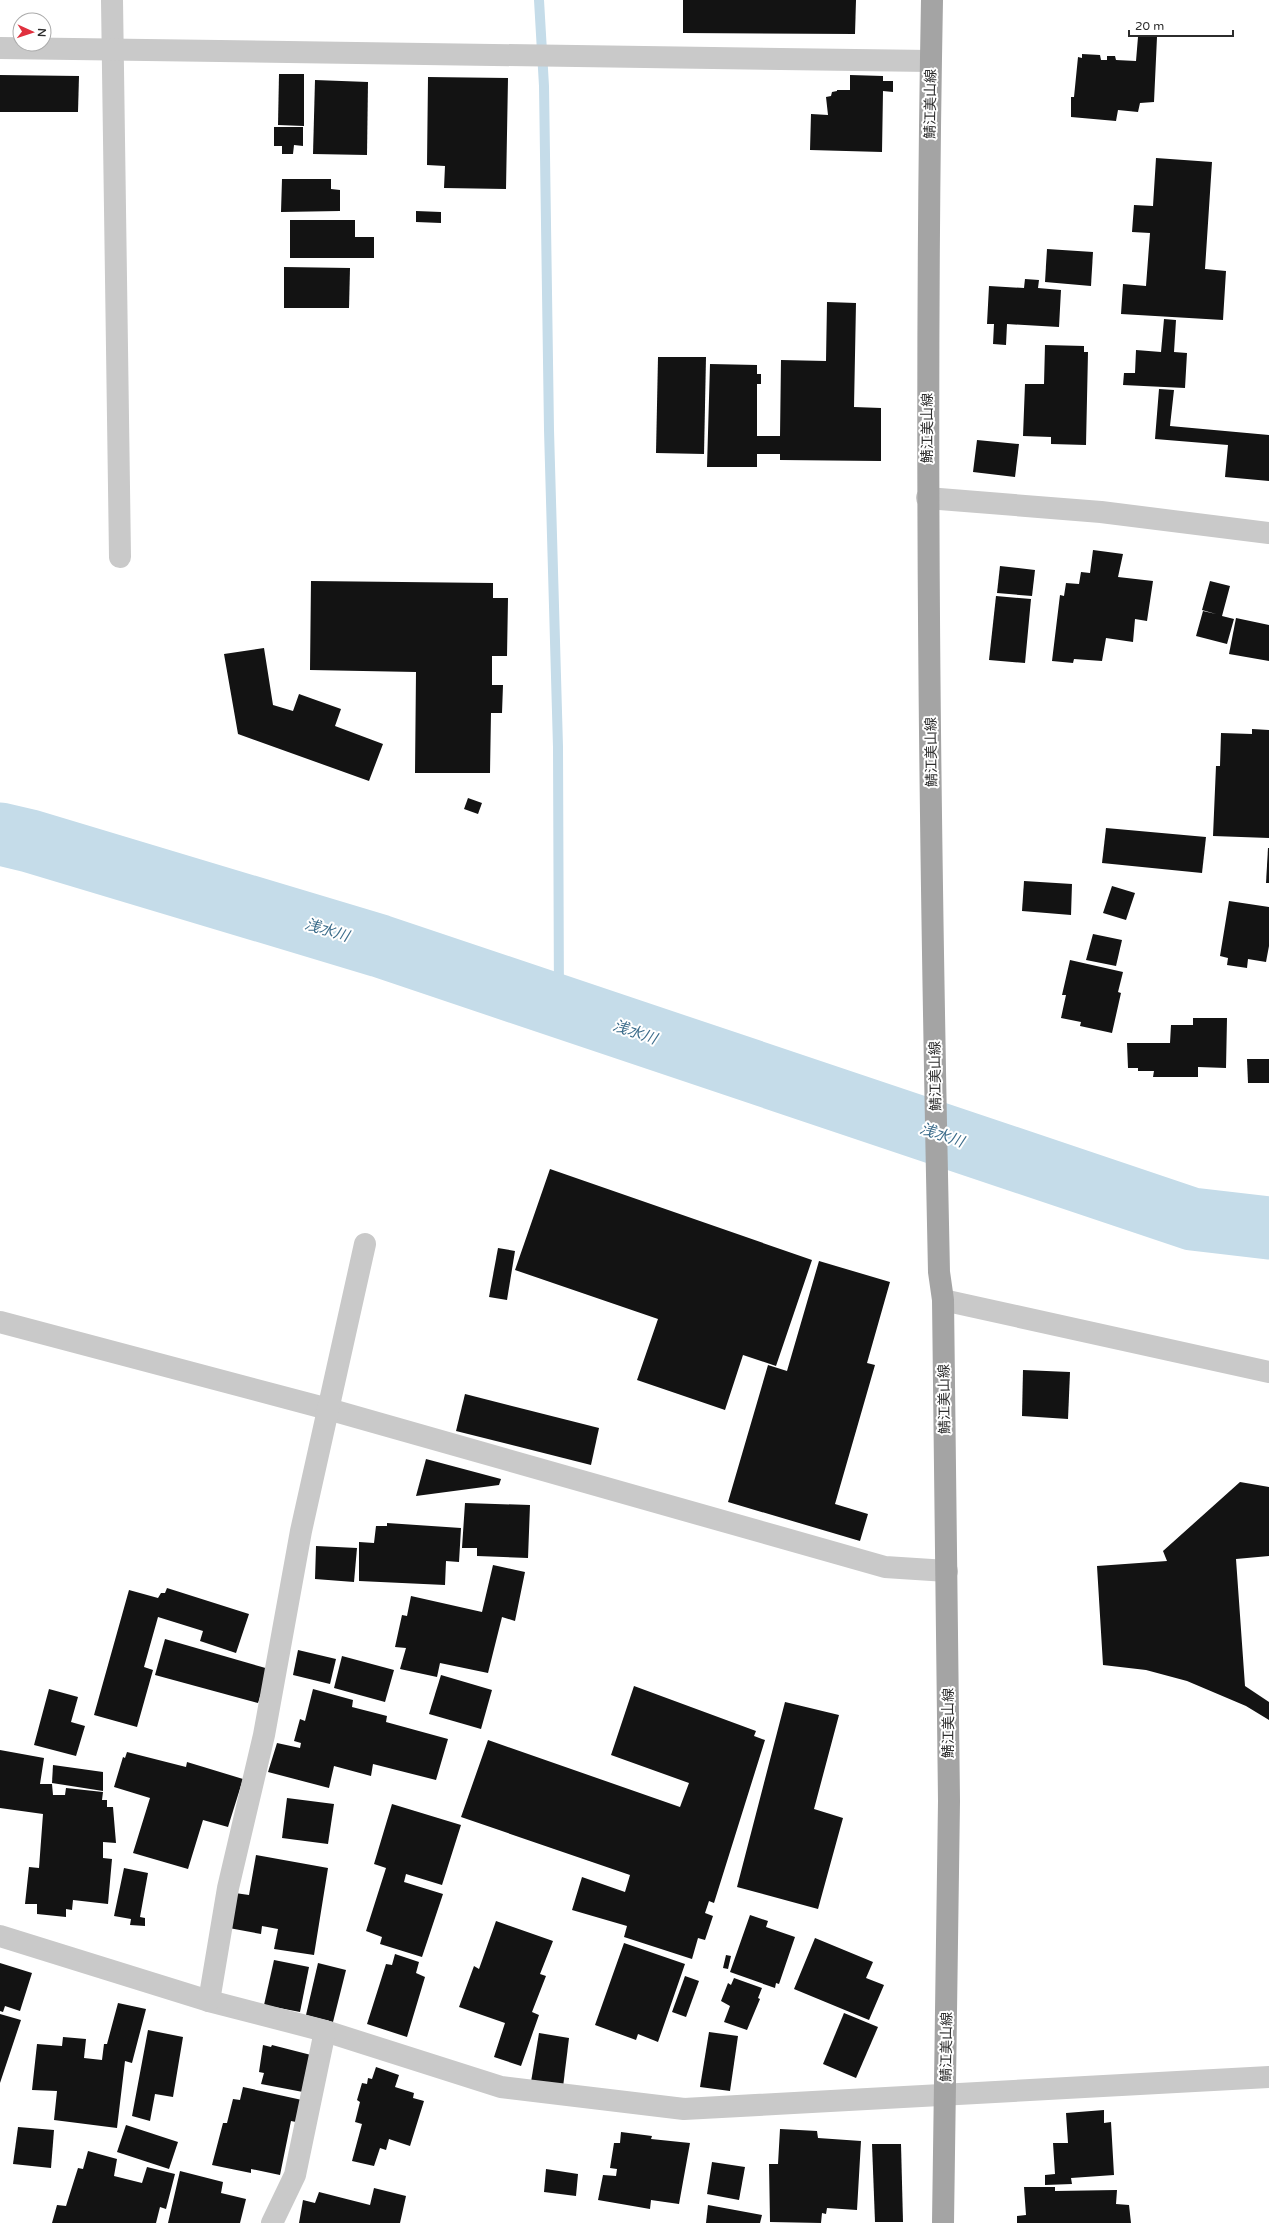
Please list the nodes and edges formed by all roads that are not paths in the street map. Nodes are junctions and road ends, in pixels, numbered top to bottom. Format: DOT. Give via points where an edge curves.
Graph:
graph roads {
  1 [pos="112,0"];
  2 [pos="932,0"];
  3 [pos="0,48"];
  4 [pos="113,49"];
  5 [pos="930,60"];
  6 [pos="927,498"];
  7 [pos="1269,533"];
  8 [pos="120,558"];
  9 [pos="365,1244"];
  10 [pos="943,1300"];
  11 [pos="0,1322"];
  12 [pos="1269,1372"];
  13 [pos="328,1409"];
  14 [pos="947,1571"];
  15 [pos="0,1936"];
  16 [pos="209,2001"];
  17 [pos="324,2031"];
  18 [pos="1269,2077"];
  19 [pos="945,2094"];
  20 [pos="272,2223"];
  21 [pos="943,2223"];
  1 -- 4 [label="street"];
  2 -- 5 [label="main road, 鯖江美山線"];
  3 -- 4 [label="street"];
  4 -- 5 [label="street"];
  4 -- 8 [label="street"];
  5 -- 6 [label="main road, 鯖江美山線"];
  6 -- 7 [label="street" via="1101,512"];
  6 -- 10 [label="main road, 鯖江美山線" via="935,1076"];
  9 -- 13 [label="street"];
  10 -- 12 [label="street"];
  10 -- 14 [label="main road, 鯖江美山線"];
  11 -- 13 [label="street"];
  13 -- 14 [label="street" via="885,1567"];
  13 -- 16 [label="street" via="301,1531 264,1735 228,1888"];
  14 -- 19 [label="main road, 鯖江美山線" via="949,1801"];
  15 -- 16 [label="street"];
  16 -- 17 [label="street"];
  17 -- 19 [label="street" via="501,2087 684,2109"];
  17 -- 20 [label="street" via="295,2176"];
  18 -- 19 [label="street"];
  19 -- 21 [label="main road, 鯖江美山線"];
}
